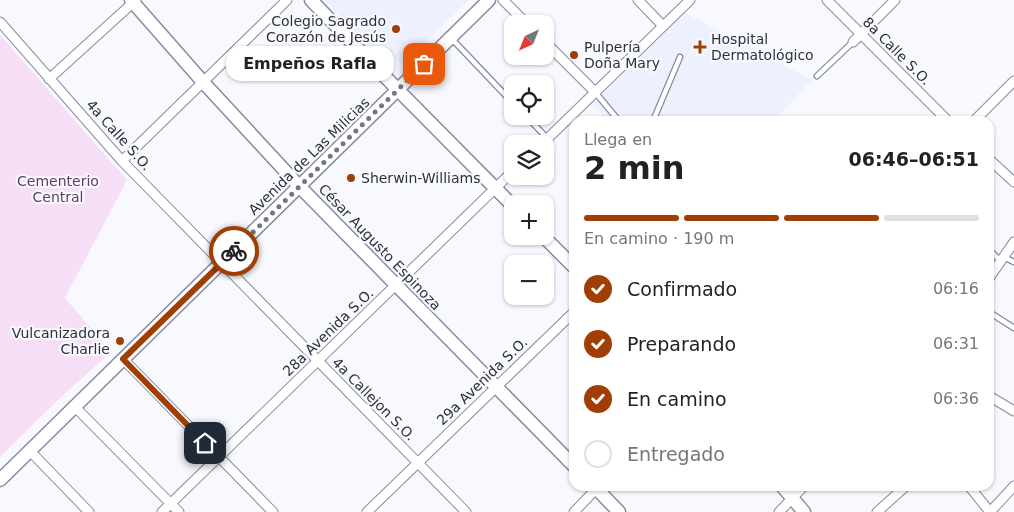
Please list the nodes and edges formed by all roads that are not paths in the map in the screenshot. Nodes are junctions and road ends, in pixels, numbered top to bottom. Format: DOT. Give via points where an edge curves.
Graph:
graph roads {
  1 [pos="287,0"];
  2 [pos="311,0"];
  3 [pos="489,0"];
  4 [pos="503,0"];
  5 [pos="638,0"];
  6 [pos="690,0"];
  7 [pos="827,0"];
  8 [pos="896,0"];
  9 [pos="133,1"];
  10 [pos="518,15"];
  11 [pos="0,22"];
  12 [pos="664,26"];
  13 [pos="860,34"];
  14 [pos="451,38"];
  15 [pos="853,42"];
  16 [pos="554,51"];
  17 [pos="680,57"];
  18 [pos="818,76"];
  19 [pos="49,79"];
  20 [pos="1014,81"];
  21 [pos="202,82"];
  22 [pos="398,90"];
  23 [pos="595,92"];
  24 [pos="504,94"];
  25 [pos="571,116"];
  26 [pos="615,116"];
  27 [pos="655,116"];
  28 [pos="943,116"];
  29 [pos="979,116"];
  30 [pos="569,117"];
  31 [pos="533,125"];
  32 [pos="540,135"];
  33 [pos="551,135"];
  34 [pos="122,161"];
  35 [pos="994,164"];
  36 [pos="504,180"];
  37 [pos="1014,182"];
  38 [pos="300,186"];
  39 [pos="496,188"];
  40 [pos="504,197"];
  41 [pos="1014,242"];
  42 [pos="552,245"];
  43 [pos="994,253"];
  44 [pos="1002,259"];
  45 [pos="569,262"];
  46 [pos="1014,262"];
  47 [pos="221,263"];
  48 [pos="994,271"];
  49 [pos="396,285"];
  50 [pos="994,315"];
  51 [pos="569,317"];
  52 [pos="1014,328"];
  53 [pos="123,359"];
  54 [pos="317,361"];
  55 [pos="496,387"];
  56 [pos="994,399"];
  57 [pos="75,407"];
  58 [pos="1014,411"];
  59 [pos="30,451"];
  60 [pos="219,457"];
  61 [pos="569,461"];
  62 [pos="418,463"];
  63 [pos="0,480"];
  64 [pos="1014,486"];
  65 [pos="593,491"];
  66 [pos="601,491"];
  67 [pos="786,491"];
  68 [pos="800,491"];
  69 [pos="900,491"];
  70 [pos="973,491"];
  71 [pos="793,499"];
  72 [pos="170,504"];
  73 [pos="89,512"];
  74 [pos="162,512"];
  75 [pos="179,512"];
  76 [pos="273,512"];
  77 [pos="367,512"];
  78 [pos="466,512"];
  79 [pos="574,512"];
  80 [pos="619,512"];
  81 [pos="779,512"];
  82 [pos="804,512"];
  83 [pos="877,512"];
  84 [pos="990,512"];
  1 -- 21 [label="street"];
  2 -- 22 [label="street"];
  3 -- 14 [label="street, Avenida de Las Milicias"];
  4 -- 10 [label="street"];
  5 -- 12 [label="street"];
  6 -- 12 [label="street"];
  7 -- 13 [label="street, 8a Calle S.O."];
  8 -- 13 [label="street"];
  9 -- 19 [label="street"];
  9 -- 21 [label="street, César Augusto Espinoza"];
  11 -- 19 [label="street, 4a Calle S.O."];
  12 -- 23 [label="street"];
  13 -- 15 [label="street"];
  13 -- 28 [label="street, 8a Calle S.O."];
  14 -- 22 [label="street, Avenida de Las Milicias"];
  14 -- 24 [label="lane"];
  15 -- 18 [label="lane"];
  16 -- 23 [label="street"];
  17 -- 27 [label="lane"];
  19 -- 34 [label="street, 4a Calle S.O."];
  20 -- 29 [label="street"];
  21 -- 34 [label="street"];
  21 -- 38 [label="street, César Augusto Espinoza"];
  22 -- 38 [label="street, Avenida de Las Milicias"];
  22 -- 39 [label="street"];
  23 -- 25 [label="street"];
  23 -- 26 [label="lane"];
  30 -- 33 [label="street"];
  31 -- 32 [label="lane"];
  34 -- 47 [label="street, 4a Calle S.O."];
  35 -- 37 [label="street"];
  36 -- 39 [label="street, 28a Avenida S.O."];
  38 -- 47 [label="street, Avenida de Las Milicias"];
  38 -- 49 [label="street, César Augusto Espinoza"];
  39 -- 40 [label="street"];
  39 -- 49 [label="street, 28a Avenida S.O."];
  41 -- 44 [label="street"];
  42 -- 45 [label="street"];
  43 -- 44 [label="lane"];
  44 -- 46 [label="lane"];
  44 -- 48 [label="street"];
  47 -- 53 [label="street, Avenida de Las Milicias"];
  47 -- 54 [label="street, 4a Callejon S.O."];
  49 -- 54 [label="street, 28a Avenida S.O."];
  49 -- 55 [label="street, César Augusto Espinoza"];
  50 -- 52 [label="lane"];
  51 -- 55 [label="street, 29a Avenida S.O."];
  53 -- 57 [label="street, Avenida de Las Milicias"];
  53 -- 60 [label="street"];
  54 -- 60 [label="street, 28a Avenida S.O."];
  54 -- 62 [label="street, 4a Callejon S.O."];
  55 -- 61 [label="street, César Augusto Espinoza"];
  55 -- 62 [label="street, 29a Avenida S.O."];
  56 -- 58 [label="street"];
  57 -- 59 [label="street, Avenida de Las Milicias"];
  57 -- 72 [label="street"];
  59 -- 63 [label="street, Avenida de Las Milicias"];
  59 -- 73 [label="street"];
  60 -- 72 [label="street, 28a Avenida S.O."];
  60 -- 76 [label="street"];
  62 -- 77 [label="street, 29a Avenida S.O."];
  62 -- 78 [label="street, 4a Callejon S.O."];
  64 -- 84 [label="street"];
  65 -- 79 [label="street"];
  66 -- 80 [label="street"];
  67 -- 71 [label="street"];
  68 -- 71 [label="street"];
  69 -- 83 [label="street"];
  70 -- 84 [label="street"];
  71 -- 81 [label="street"];
  71 -- 82 [label="street"];
  72 -- 74 [label="street, 28a Avenida S.O."];
  72 -- 75 [label="street"];
}
